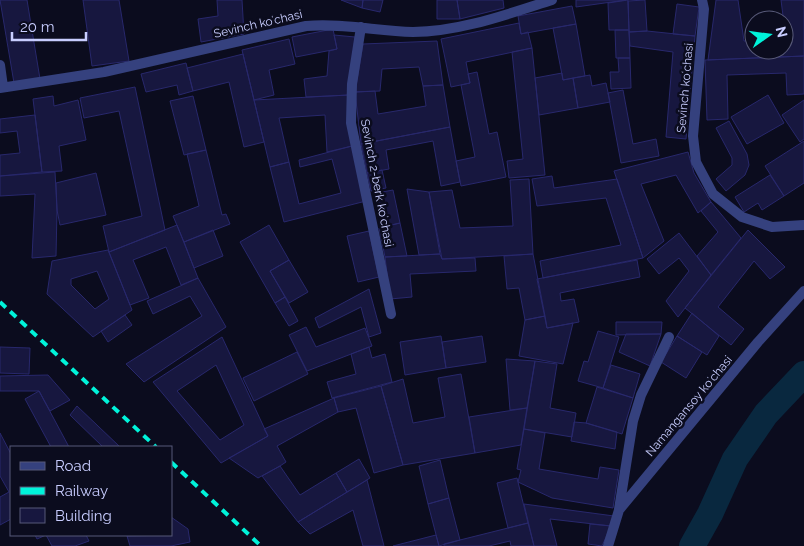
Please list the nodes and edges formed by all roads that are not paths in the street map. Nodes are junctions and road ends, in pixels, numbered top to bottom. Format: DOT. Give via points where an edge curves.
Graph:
graph roads {
  1 [pos="552,0"];
  2 [pos="702,0"];
  3 [pos="361,27"];
  4 [pos="0,65"];
  5 [pos="2,87"];
  6 [pos="804,224"];
  7 [pos="804,291"];
  8 [pos="391,314"];
  9 [pos="669,337"];
  10 [pos="619,510"];
  11 [pos="608,546"];
  1 -- 3 [label="street, Sevinch koʻchasi" via="491,19 437,30 413,32"];
  2 -- 6 [label="street, Sevinch koʻchasi" via="704,9 693,136 696,162 714,194 742,217 772,227"];
  3 -- 5 [label="street, Sevinch koʻchasi" via="306,26 104,72"];
  3 -- 8 [label="street, Sevinch 2-berk koʻchasi" via="352,84 351,124"];
  4 -- 5 [label="street"];
  7 -- 10 [label="street, Namangansoy koʻchasi"];
  9 -- 10 [label="street" via="641,395 633,421"];
  10 -- 11 [label="street, Namangansoy koʻchasi"];
}
